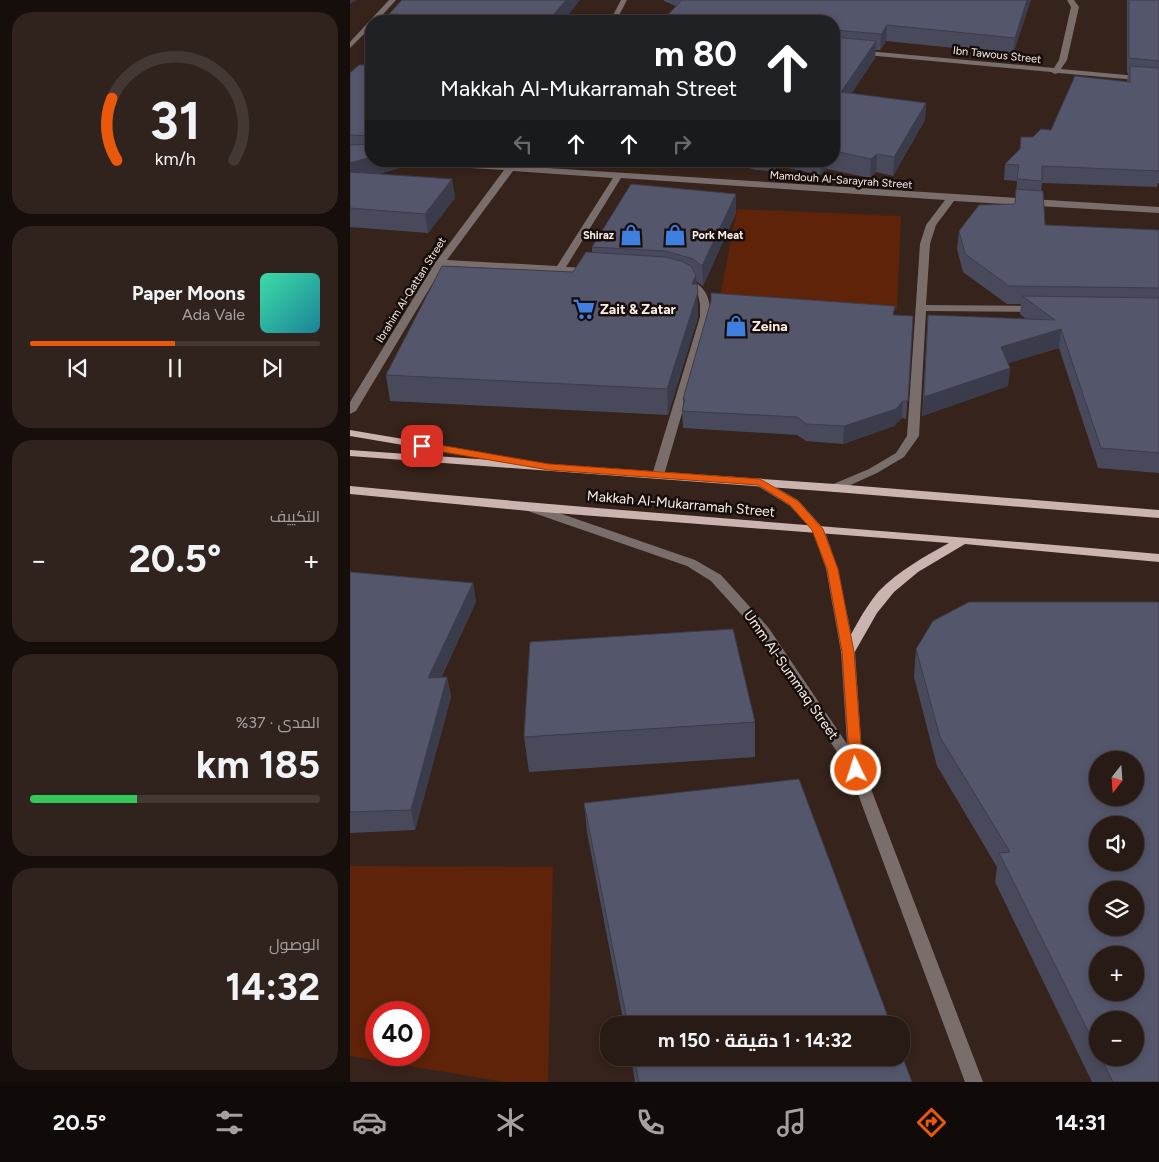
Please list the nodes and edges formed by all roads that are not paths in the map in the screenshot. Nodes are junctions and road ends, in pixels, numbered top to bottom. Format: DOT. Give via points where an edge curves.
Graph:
graph roads {
  1 [pos="393,0"];
  2 [pos="624,0"];
  3 [pos="1070,0"];
  4 [pos="379,15"];
  5 [pos="616,15"];
  6 [pos="365,30"];
  7 [pos="350,46"];
  8 [pos="840,51"];
  9 [pos="1056,72"];
  10 [pos="1159,80"];
  11 [pos="512,167"];
  12 [pos="532,167"];
  13 [pos="618,176"];
  14 [pos="951,198"];
  15 [pos="1159,210"];
  16 [pos="440,263"];
  17 [pos="560,269"];
  18 [pos="599,272"];
  19 [pos="672,278"];
  20 [pos="922,308"];
  21 [pos="1050,310"];
  22 [pos="350,411"];
  23 [pos="350,433"];
  24 [pos="350,453"];
  25 [pos="549,467"];
  26 [pos="658,475"];
  27 [pos="760,482"];
  28 [pos="834,488"];
  29 [pos="350,490"];
  30 [pos="528,507"];
  31 [pos="1159,514"];
  32 [pos="818,529"];
  33 [pos="960,542"];
  34 [pos="1159,558"];
  35 [pos="848,652"];
  36 [pos="856,770"];
  37 [pos="974,1082"];
  1 -- 4 [label="street"];
  2 -- 5 [label="street"];
  3 -- 9 [label="street" via="1075,7 1063,60"];
  6 -- 7 [label="street"];
  8 -- 9 [label="street, Ibn Tawous Street"];
  9 -- 10 [label="street, Ibn Tawous Street"];
  11 -- 16 [label="street, Ibrahim Al-Qattan Street"];
  12 -- 13 [label="street, Mamdouh Al-Sarayrah Street"];
  13 -- 14 [label="street, Mamdouh Al-Sarayrah Street"];
  13 -- 17 [label="street"];
  14 -- 15 [label="street, Mamdouh Al-Sarayrah Street"];
  14 -- 20 [label="street" via="931,225 925,244"];
  16 -- 17 [label="street"];
  16 -- 22 [label="street, Ibrahim Al-Qattan Street"];
  17 -- 18 [label="street"];
  19 -- 26 [label="street" via="686,281 701,290 706,301 705,317"];
  20 -- 21 [label="street"];
  20 -- 28 [label="street" via="913,436 900,455"];
  23 -- 25 [label="main road"];
  24 -- 25 [label="main road, Makkah Al-Mukarramah Street"];
  25 -- 26 [label="main road, Makkah Al-Mukarramah Street"];
  26 -- 27 [label="main road, Makkah Al-Mukarramah Street"];
  27 -- 28 [label="main road, Makkah Al-Mukarramah Street"];
  27 -- 32 [label="street, Umm Al-Summaq Street" via="794,503"];
  28 -- 31 [label="main road, Makkah Al-Mukarramah Street"];
  29 -- 30 [label="main road, Makkah Al-Mukarramah Street"];
  30 -- 32 [label="main road, Makkah Al-Mukarramah Street"];
  30 -- 36 [label="street, Umm Al-Summaq Street" via="690,563 716,578 763,630"];
  32 -- 33 [label="main road, Makkah Al-Mukarramah Street"];
  32 -- 35 [label="street, Umm Al-Summaq Street" via="832,569"];
  33 -- 34 [label="main road, Makkah Al-Mukarramah Street"];
  33 -- 35 [label="main road" via="904,576 887,591"];
  35 -- 36 [label="street, Umm Al-Summaq Street"];
  36 -- 37 [label="street, Umm Al-Summaq Street"];
}
